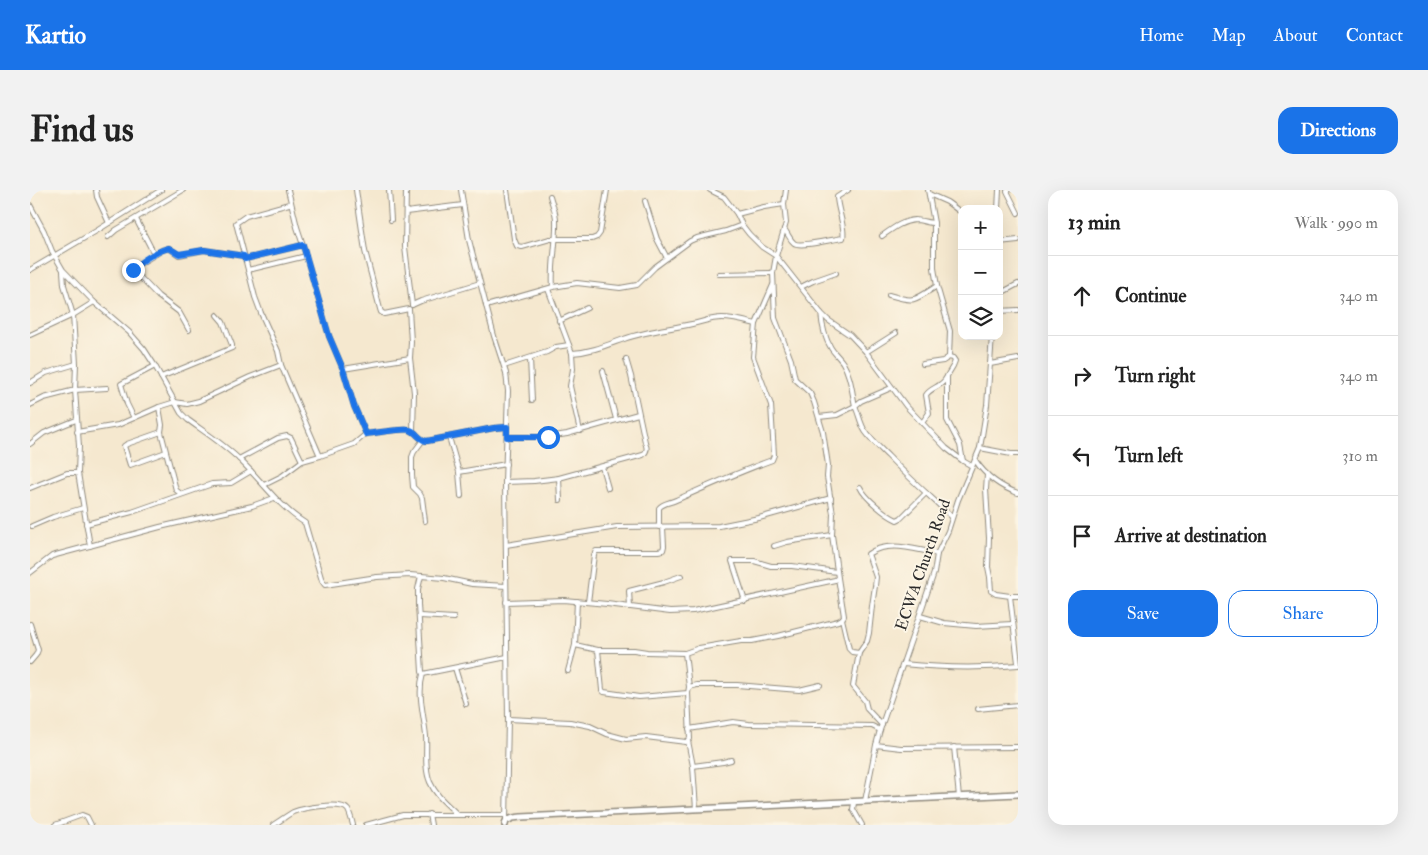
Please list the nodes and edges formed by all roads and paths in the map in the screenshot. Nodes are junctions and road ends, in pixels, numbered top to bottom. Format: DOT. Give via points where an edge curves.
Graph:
graph roads {
  1 [pos="96,190"];
  2 [pos="161,190"];
  3 [pos="183,190"];
  4 [pos="288,190"];
  5 [pos="356,190"];
  6 [pos="389,190"];
  7 [pos="406,190"];
  8 [pos="461,190"];
  9 [pos="507,190"];
  10 [pos="607,190"];
  11 [pos="710,190"];
  12 [pos="786,190"];
  13 [pos="848,190"];
  14 [pos="999,190"];
  15 [pos="1007,190"];
  16 [pos="929,192"];
  17 [pos="550,196"];
  18 [pos="644,201"];
  19 [pos="291,202"];
  20 [pos="784,204"];
  21 [pos="30,205"];
  22 [pos="463,205"];
  23 [pos="998,205"];
  24 [pos="958,210"];
  25 [pos="406,212"];
  26 [pos="1018,213"];
  27 [pos="737,214"];
  28 [pos="136,219"];
  29 [pos="392,220"];
  30 [pos="109,223"];
  31 [pos="934,223"];
  32 [pos="742,225"];
  33 [pos="784,229"];
  34 [pos="882,236"];
  35 [pos="108,237"];
  36 [pos="556,238"];
  37 [pos="1018,240"];
  38 [pos="1003,242"];
  39 [pos="303,245"];
  40 [pos="156,254"];
  41 [pos="54,255"];
  42 [pos="306,256"];
  43 [pos="776,256"];
  44 [pos="245,257"];
  45 [pos="667,258"];
  46 [pos="30,270"];
  47 [pos="63,270"];
  48 [pos="248,270"];
  49 [pos="773,273"];
  50 [pos="836,273"];
  51 [pos="719,274"];
  52 [pos="480,283"];
  53 [pos="1018,284"];
  54 [pos="773,285"];
  55 [pos="937,286"];
  56 [pos="550,288"];
  57 [pos="801,288"];
  58 [pos="1003,292"];
  59 [pos="888,296"];
  60 [pos="94,302"];
  61 [pos="486,306"];
  62 [pos="411,307"];
  63 [pos="586,308"];
  64 [pos="1003,310"];
  65 [pos="1018,310"];
  66 [pos="821,313"];
  67 [pos="73,315"];
  68 [pos="217,315"];
  69 [pos="559,320"];
  70 [pos="756,324"];
  71 [pos="189,330"];
  72 [pos="896,333"];
  73 [pos="30,335"];
  74 [pos="992,340"];
  75 [pos="569,345"];
  76 [pos="866,352"];
  77 [pos="572,353"];
  78 [pos="949,356"];
  79 [pos="410,358"];
  80 [pos="530,358"];
  81 [pos="626,359"];
  82 [pos="1018,359"];
  83 [pos="76,364"];
  84 [pos="281,364"];
  85 [pos="923,364"];
  86 [pos="990,364"];
  87 [pos="155,366"];
  88 [pos="504,366"];
  89 [pos="343,369"];
  90 [pos="602,371"];
  91 [pos="947,376"];
  92 [pos="161,377"];
  93 [pos="30,383"];
  94 [pos="107,388"];
  95 [pos="891,388"];
  96 [pos="75,390"];
  97 [pos="532,400"];
  98 [pos="175,402"];
  99 [pos="30,405"];
  100 [pos="855,406"];
  101 [pos="159,407"];
  102 [pos="638,414"];
  103 [pos="818,417"];
  104 [pos="134,418"];
  105 [pos="76,420"];
  106 [pos="616,420"];
  107 [pos="922,423"];
  108 [pos="507,427"];
  109 [pos="413,431"];
  110 [pos="580,431"];
  111 [pos="77,432"];
  112 [pos="161,432"];
  113 [pos="366,434"];
  114 [pos="449,437"];
  115 [pos="507,437"];
  116 [pos="423,440"];
  117 [pos="30,444"];
  118 [pos="980,448"];
  119 [pos="166,452"];
  120 [pos="1018,454"];
  121 [pos="320,456"];
  122 [pos="239,459"];
  123 [pos="974,460"];
  124 [pos="302,461"];
  125 [pos="963,461"];
  126 [pos="506,464"];
  127 [pos="972,466"];
  128 [pos="602,467"];
  129 [pos="251,470"];
  130 [pos="458,472"];
  131 [pos="78,473"];
  132 [pos="988,475"];
  133 [pos="559,478"];
  134 [pos="506,482"];
  135 [pos="264,485"];
  136 [pos="860,487"];
  137 [pos="30,488"];
  138 [pos="608,488"];
  139 [pos="926,493"];
  140 [pos="1018,493"];
  141 [pos="181,494"];
  142 [pos="461,496"];
  143 [pos="274,498"];
  144 [pos="831,498"];
  145 [pos="560,500"];
  146 [pos="83,508"];
  147 [pos="952,517"];
  148 [pos="424,522"];
  149 [pos="86,524"];
  150 [pos="32,526"];
  151 [pos="661,527"];
  152 [pos="832,535"];
  153 [pos="506,545"];
  154 [pos="90,546"];
  155 [pos="774,546"];
  156 [pos="937,554"];
  157 [pos="837,572"];
  158 [pos="30,573"];
  159 [pos="421,576"];
  160 [pos="680,576"];
  161 [pos="838,578"];
  162 [pos="506,586"];
  163 [pos="1010,596"];
  164 [pos="1018,596"];
  165 [pos="577,601"];
  166 [pos="745,601"];
  167 [pos="506,602"];
  168 [pos="588,602"];
  169 [pos="630,607"];
  170 [pos="420,616"];
  171 [pos="920,616"];
  172 [pos="454,618"];
  173 [pos="842,619"];
  174 [pos="30,624"];
  175 [pos="1012,624"];
  176 [pos="1016,634"];
  177 [pos="575,645"];
  178 [pos="598,650"];
  179 [pos="685,653"];
  180 [pos="859,653"];
  181 [pos="507,657"];
  182 [pos="30,662"];
  183 [pos="903,664"];
  184 [pos="1018,664"];
  185 [pos="456,668"];
  186 [pos="568,671"];
  187 [pos="423,674"];
  188 [pos="820,685"];
  189 [pos="689,687"];
  190 [pos="688,693"];
  191 [pos="466,704"];
  192 [pos="1018,705"];
  193 [pos="978,709"];
  194 [pos="508,719"];
  195 [pos="689,728"];
  196 [pos="881,728"];
  197 [pos="688,741"];
  198 [pos="876,745"];
  199 [pos="1018,746"];
  200 [pos="954,747"];
  201 [pos="731,760"];
  202 [pos="693,766"];
  203 [pos="1018,794"];
  204 [pos="959,797"];
  205 [pos="865,801"];
  206 [pos="854,803"];
  207 [pos="696,809"];
  208 [pos="429,814"];
  209 [pos="457,814"];
  210 [pos="506,820"];
  211 [pos="55,825"];
  212 [pos="91,825"];
  213 [pos="273,825"];
  214 [pos="353,825"];
  215 [pos="366,825"];
  216 [pos="431,825"];
  217 [pos="862,825"];
  1 -- 30 [label="street"];
  2 -- 30 [label="street"];
  3 -- 28 [label="street"];
  4 -- 19 [label="street"];
  5 -- 62 [label="street" via="365,251 381,312"];
  6 -- 29 [label="street"];
  7 -- 25 [label="street"];
  8 -- 22 [label="street"];
  9 -- 36 [label="street" via="517,246"];
  10 -- 36 [label="street" via="597,237"];
  11 -- 27 [label="street" via="724,197"];
  12 -- 20 [label="street"];
  13 -- 33 [label="street" via="837,197 843,238 795,244"];
  14 -- 23 [label="street"];
  15 -- 26 [label="street"];
  16 -- 24 [label="street"];
  16 -- 31 [label="street"];
  17 -- 36 [label="street" via="556,216"];
  18 -- 45 [label="street"];
  19 -- 39 [label="street"];
  19 -- 44 [label="street" via="238,221 236,224"];
  20 -- 27 [label="street"];
  20 -- 33 [label="street"];
  21 -- 41 [label="street"];
  22 -- 25 [label="street"];
  22 -- 52 [label="street"];
  25 -- 62 [label="street" via="405,247"];
  27 -- 32 [label="street"];
  28 -- 35 [label="street"];
  28 -- 40 [label="street"];
  30 -- 41 [label="street"];
  31 -- 34 [label="street" via="916,220 896,226"];
  31 -- 55 [label="street"];
  32 -- 43 [label="street"];
  32 -- 45 [label="street" via="697,238"];
  33 -- 43 [label="street"];
  36 -- 56 [label="street"];
  37 -- 38 [label="street"];
  39 -- 42 [label="street"];
  39 -- 44 [label="street"];
  40 -- 44 [label="street" via="169,248 179,254 204,250"];
  40 -- 71 [label="street" via="133,270 179,312"];
  41 -- 46 [label="street"];
  41 -- 47 [label="street"];
  42 -- 48 [label="street"];
  42 -- 89 [label="street" via="329,336"];
  43 -- 49 [label="street"];
  43 -- 57 [label="street"];
  44 -- 48 [label="street"];
  45 -- 56 [label="street" via="637,285 620,288 577,283"];
  47 -- 60 [label="street"];
  47 -- 67 [label="street"];
  48 -- 84 [label="street"];
  49 -- 51 [label="street"];
  49 -- 54 [label="street"];
  50 -- 57 [label="street"];
  52 -- 61 [label="street"];
  52 -- 62 [label="street"];
  53 -- 58 [label="street"];
  54 -- 70 [label="street"];
  54 -- 103 [label="street" via="775,318 795,379 810,393"];
  55 -- 59 [label="street" via="912,300"];
  55 -- 78 [label="street" via="950,331"];
  56 -- 61 [label="street"];
  56 -- 69 [label="street"];
  57 -- 66 [label="street"];
  60 -- 67 [label="street"];
  60 -- 87 [label="street" via="129,332"];
  61 -- 88 [label="street"];
  62 -- 79 [label="street"];
  63 -- 69 [label="street"];
  64 -- 65 [label="street"];
  66 -- 76 [label="street"];
  66 -- 100 [label="street" via="822,329 848,374"];
  67 -- 73 [label="street"];
  67 -- 83 [label="street"];
  68 -- 92 [label="street" via="224,322 232,348"];
  69 -- 75 [label="street"];
  70 -- 77 [label="street" via="708,318"];
  70 -- 151 [label="street" via="753,357 771,405 772,460 661,505 658,508"];
  72 -- 76 [label="street"];
  74 -- 86 [label="street, ECWA Church Road"];
  75 -- 77 [label="street"];
  75 -- 80 [label="street"];
  76 -- 95 [label="street"];
  77 -- 110 [label="street" via="570,386"];
  78 -- 85 [label="street" via="943,361"];
  78 -- 91 [label="street" via="955,360"];
  79 -- 89 [label="street"];
  79 -- 109 [label="street" via="414,393"];
  80 -- 88 [label="street"];
  80 -- 97 [label="street"];
  81 -- 102 [label="street"];
  82 -- 86 [label="street"];
  83 -- 93 [label="street" via="46,373"];
  83 -- 96 [label="street"];
  84 -- 98 [label="street" via="199,401"];
  84 -- 121 [label="street"];
  86 -- 118 [label="street, ECWA Church Road"];
  87 -- 92 [label="street"];
  87 -- 104 [label="street" via="121,384"];
  88 -- 108 [label="street" via="508,391"];
  89 -- 113 [label="street"];
  90 -- 106 [label="street"];
  91 -- 107 [label="street" via="926,395 929,413"];
  91 -- 125 [label="street" via="947,420 960,445"];
  92 -- 98 [label="street"];
  94 -- 96 [label="street"];
  95 -- 100 [label="street"];
  95 -- 107 [label="street"];
  96 -- 99 [label="street"];
  96 -- 105 [label="street"];
  98 -- 101 [label="street"];
  98 -- 122 [label="street" via="188,420"];
  100 -- 103 [label="street" via="837,415"];
  100 -- 139 [label="street" via="865,431"];
  101 -- 104 [label="street"];
  101 -- 112 [label="street"];
  102 -- 106 [label="street"];
  102 -- 128 [label="street" via="647,452"];
  103 -- 144 [label="street" via="826,446"];
  104 -- 111 [label="street" via="118,426"];
  105 -- 111 [label="street"];
  105 -- 117 [label="street" via="44,433"];
  106 -- 110 [label="street"];
  107 -- 125 [label="street"];
  108 -- 114 [label="street"];
  108 -- 115 [label="street"];
  109 -- 113 [label="street"];
  109 -- 116 [label="street"];
  110 -- 115 [label="street" via="548,437"];
  111 -- 131 [label="street"];
  112 -- 119 [label="street"];
  112 -- 119 [label="street" via="124,446 130,465"];
  113 -- 121 [label="street" via="354,444"];
  114 -- 116 [label="street"];
  114 -- 130 [label="street"];
  115 -- 126 [label="street"];
  116 -- 148 [label="street" via="412,457 412,475 413,487 422,498"];
  118 -- 120 [label="street"];
  118 -- 123 [label="street, ECWA Church Road"];
  119 -- 141 [label="street" via="176,490"];
  121 -- 124 [label="street"];
  122 -- 124 [label="street" via="287,436"];
  122 -- 129 [label="street"];
  123 -- 127 [label="street, ECWA Church Road"];
  123 -- 132 [label="street"];
  124 -- 135 [label="street"];
  125 -- 127 [label="street"];
  126 -- 130 [label="street"];
  126 -- 134 [label="street"];
  127 -- 147 [label="street, ECWA Church Road"];
  128 -- 133 [label="street"];
  128 -- 138 [label="street"];
  129 -- 135 [label="street"];
  129 -- 141 [label="street" via="232,483 212,484"];
  130 -- 142 [label="street"];
  131 -- 137 [label="street" via="67,473"];
  131 -- 146 [label="street"];
  132 -- 140 [label="street"];
  132 -- 163 [label="street" via="991,591"];
  133 -- 134 [label="street"];
  133 -- 145 [label="street"];
  134 -- 153 [label="street"];
  135 -- 143 [label="street"];
  136 -- 139 [label="street" via="863,494 897,520"];
  139 -- 147 [label="street"];
  141 -- 149 [label="street"];
  143 -- 154 [label="street"];
  143 -- 159 [label="street" via="305,523 324,585 377,577"];
  144 -- 151 [label="street" via="738,523"];
  144 -- 152 [label="street" via="834,514"];
  146 -- 149 [label="street"];
  146 -- 150 [label="street"];
  147 -- 156 [label="street, ECWA Church Road"];
  149 -- 154 [label="street"];
  151 -- 153 [label="street" via="617,527"];
  151 -- 168 [label="street" via="663,550 596,551"];
  152 -- 155 [label="street"];
  152 -- 157 [label="street"];
  153 -- 162 [label="street"];
  154 -- 158 [label="street" via="52,556"];
  156 -- 171 [label="street, ECWA Church Road"];
  156 -- 180 [label="street" via="891,546 868,554 876,577 869,633"];
  157 -- 161 [label="street"];
  157 -- 166 [label="street" via="732,561"];
  159 -- 162 [label="street"];
  159 -- 170 [label="street" via="418,589"];
  160 -- 169 [label="street" via="629,591"];
  161 -- 166 [label="street"];
  161 -- 173 [label="street"];
  162 -- 167 [label="street"];
  163 -- 164 [label="street"];
  163 -- 175 [label="street"];
  165 -- 167 [label="street"];
  165 -- 168 [label="street"];
  165 -- 177 [label="street"];
  166 -- 169 [label="street" via="693,612"];
  167 -- 181 [label="street"];
  168 -- 169 [label="street"];
  170 -- 172 [label="street"];
  170 -- 187 [label="street"];
  171 -- 175 [label="street" via="944,623 976,626"];
  171 -- 183 [label="street, ECWA Church Road"];
  173 -- 179 [label="street" via="752,642 741,641"];
  173 -- 180 [label="street" via="849,649"];
  174 -- 182 [label="street" via="38,650"];
  175 -- 176 [label="street"];
  176 -- 184 [label="street"];
  177 -- 178 [label="street"];
  177 -- 186 [label="street"];
  178 -- 179 [label="street"];
  178 -- 190 [label="street" via="604,692 639,697"];
  179 -- 189 [label="street"];
  180 -- 196 [label="street" via="853,686"];
  181 -- 185 [label="street"];
  181 -- 194 [label="street"];
  183 -- 184 [label="street" via="968,668"];
  183 -- 196 [label="street, ECWA Church Road"];
  185 -- 187 [label="street"];
  185 -- 191 [label="street"];
  187 -- 209 [label="street" via="421,704 427,775 436,795"];
  188 -- 189 [label="street" via="799,690 737,685"];
  189 -- 190 [label="street"];
  190 -- 195 [label="street"];
  192 -- 193 [label="street"];
  194 -- 197 [label="street" via="570,722 626,739"];
  194 -- 210 [label="street"];
  195 -- 196 [label="street" via="733,722"];
  195 -- 197 [label="street"];
  196 -- 198 [label="street, ECWA Church Road"];
  197 -- 202 [label="street"];
  198 -- 200 [label="street"];
  198 -- 205 [label="street, ECWA Church Road"];
  199 -- 200 [label="street"];
  200 -- 204 [label="street"];
  201 -- 202 [label="street"];
  202 -- 207 [label="street"];
  203 -- 204 [label="street"];
  204 -- 205 [label="street"];
  205 -- 206 [label="street"];
  206 -- 207 [label="street"];
  206 -- 217 [label="street" via="853,809"];
  207 -- 210 [label="street"];
  208 -- 209 [label="street"];
  208 -- 215 [label="street" via="403,815"];
  208 -- 216 [label="street"];
  209 -- 210 [label="street"];
  211 -- 212 [label="street" via="82,815"];
  213 -- 214 [label="street" via="294,812 335,806 348,810"];
}
